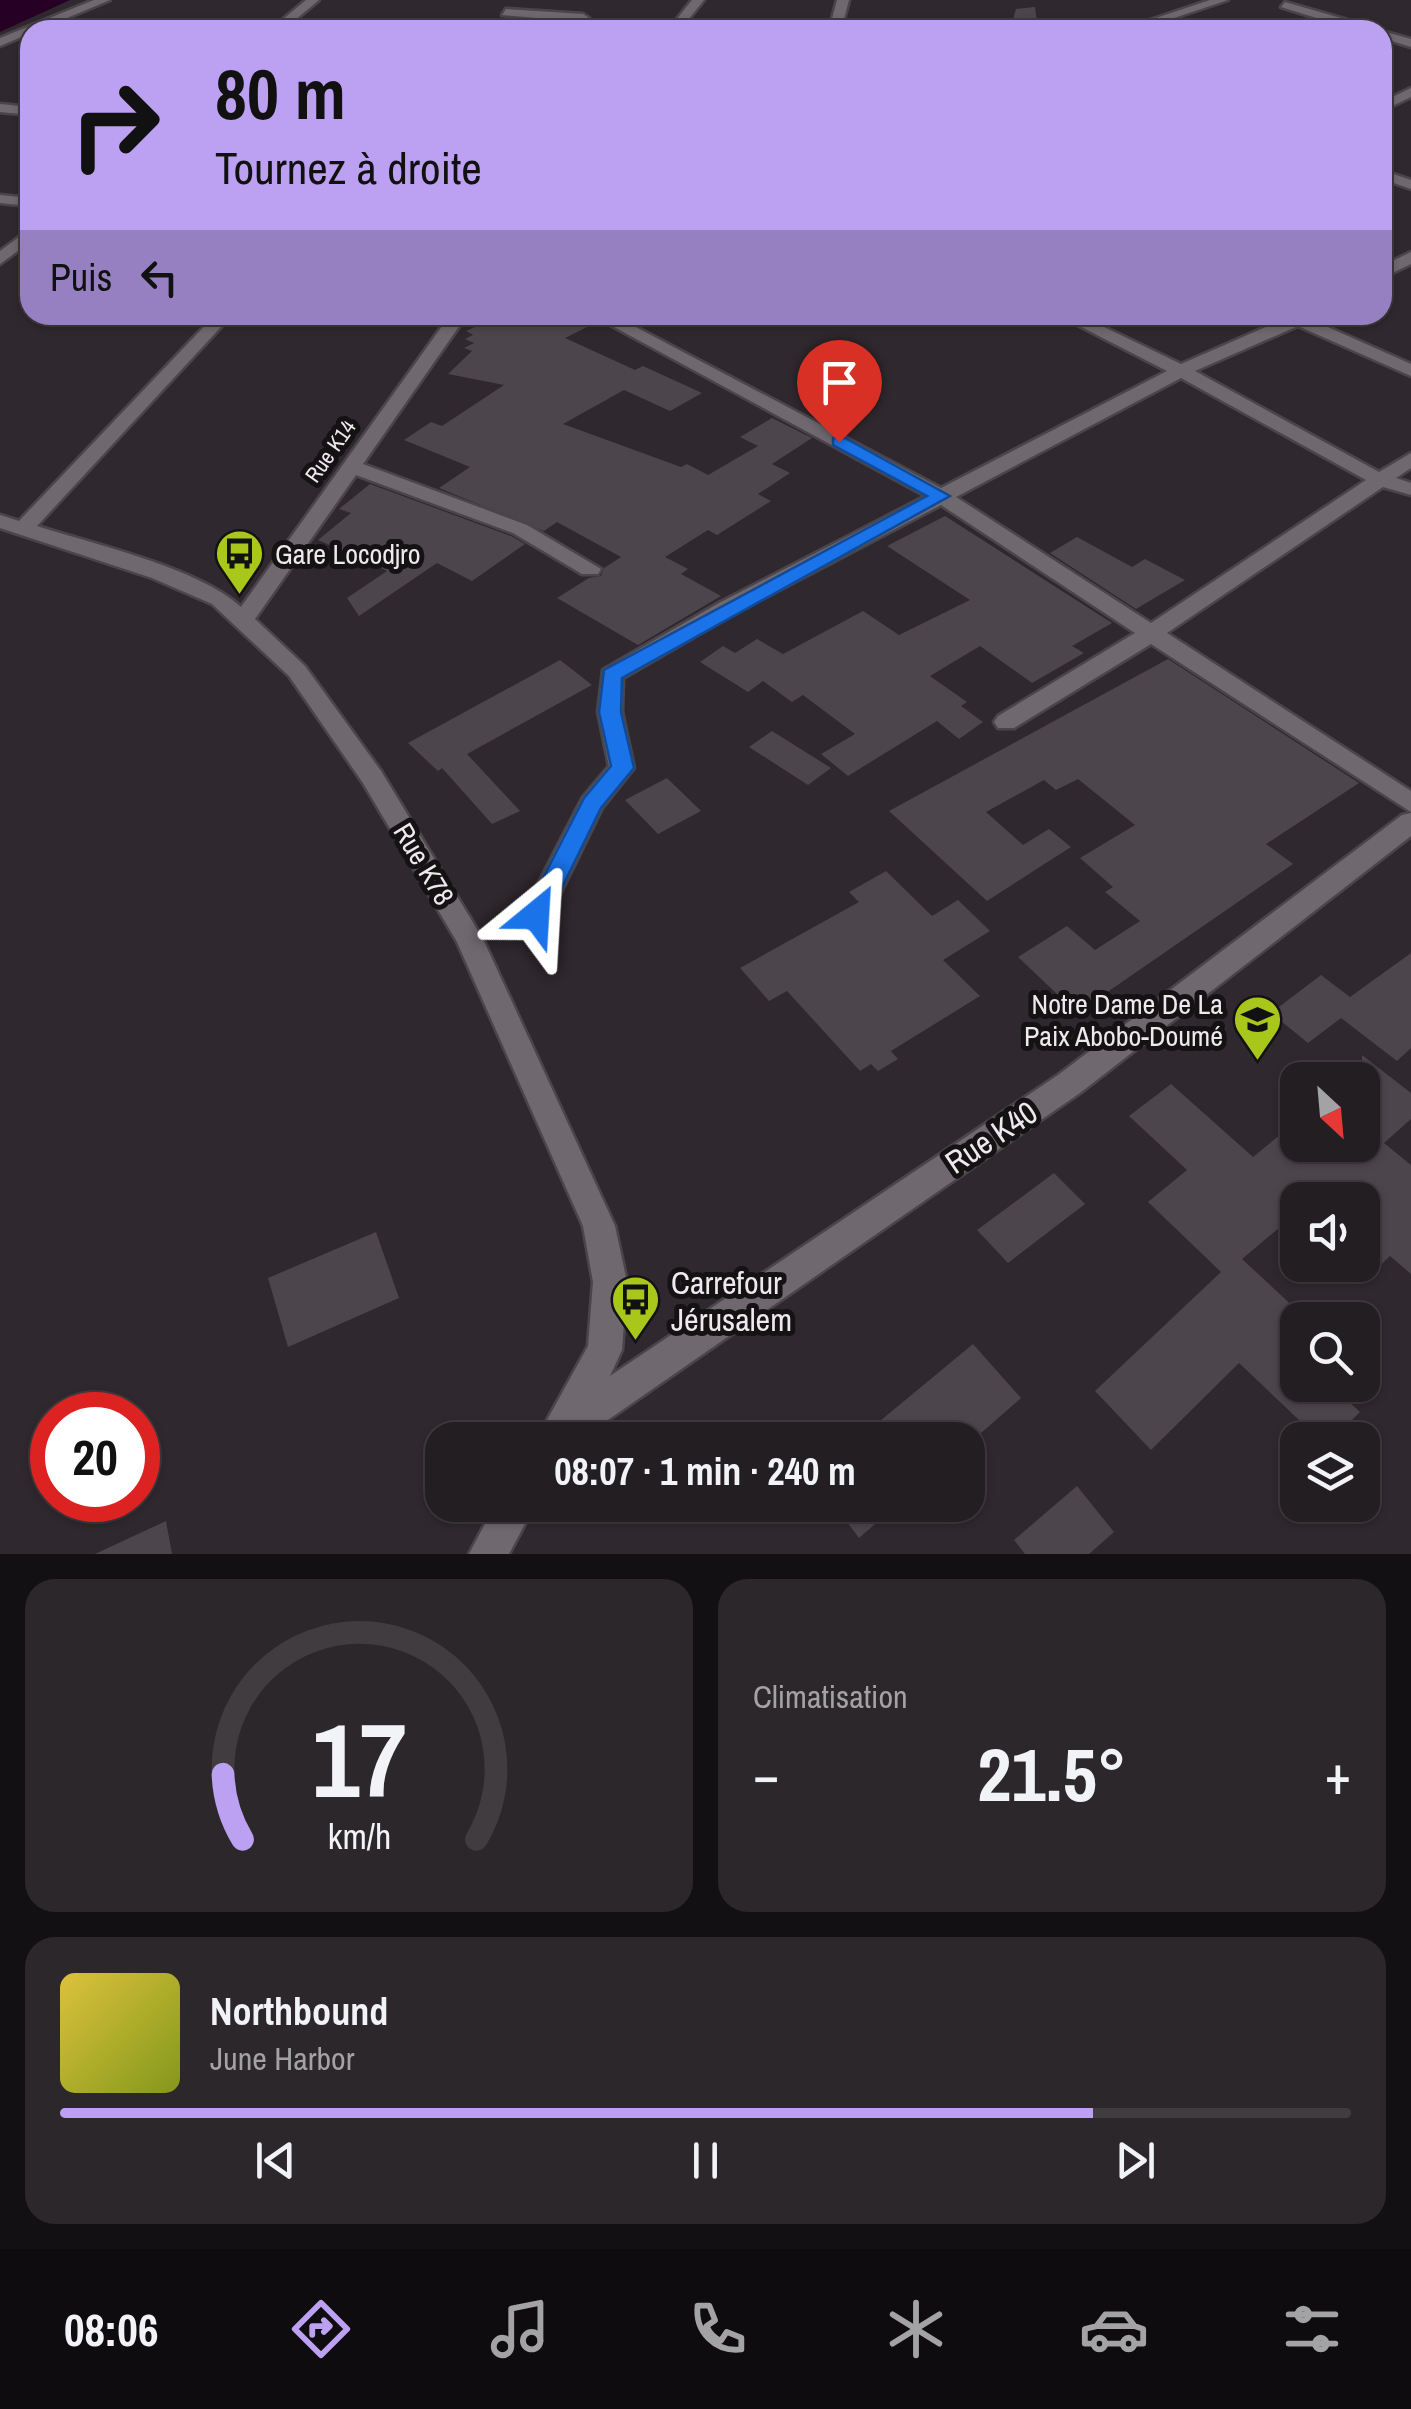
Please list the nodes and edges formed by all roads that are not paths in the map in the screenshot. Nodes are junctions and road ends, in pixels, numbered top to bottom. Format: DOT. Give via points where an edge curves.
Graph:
graph roads {
  1 [pos="104,0"];
  2 [pos="314,0"];
  3 [pos="521,0"];
  4 [pos="698,0"];
  5 [pos="1171,0"];
  6 [pos="1222,0"];
  7 [pos="1284,4"];
  8 [pos="1190,8"];
  9 [pos="583,18"];
  10 [pos="62,20"];
  11 [pos="289,20"];
  12 [pos="682,20"];
  13 [pos="1155,20"];
  14 [pos="1336,20"];
  15 [pos="20,48"];
  16 [pos="8,56"];
  17 [pos="20,242"];
  18 [pos="0,259"];
  19 [pos="214,325"];
  20 [pos="452,325"];
  21 [pos="619,325"];
  22 [pos="1087,325"];
  23 [pos="1281,325"];
  24 [pos="1315,325"];
  25 [pos="1182,371"];
  26 [pos="1411,371"];
  27 [pos="1411,459"];
  28 [pos="350,466"];
  29 [pos="1380,480"];
  30 [pos="1411,489"];
  31 [pos="941,496"];
  32 [pos="11,525"];
  33 [pos="590,569"];
  34 [pos="245,618"];
  35 [pos="1152,633"];
  36 [pos="1006,722"];
  37 [pos="1411,804"];
  38 [pos="1411,822"];
  39 [pos="536,915"];
  40 [pos="564,1422"];
  41 [pos="578,1422"];
  42 [pos="506,1522"];
  43 [pos="488,1554"];
  1 -- 10 [label="street"];
  2 -- 11 [label="street"];
  3 -- 9 [label="street" via="501,17"];
  4 -- 12 [label="street"];
  5 -- 8 [label="street"];
  6 -- 8 [label="street"];
  7 -- 14 [label="street"];
  8 -- 13 [label="street"];
  15 -- 16 [label="street"];
  17 -- 18 [label="street"];
  19 -- 32 [label="street"];
  20 -- 28 [label="street, Rue K14"];
  21 -- 31 [label="street"];
  22 -- 25 [label="street"];
  23 -- 25 [label="street"];
  24 -- 26 [label="street"];
  25 -- 29 [label="street"];
  25 -- 31 [label="street"];
  27 -- 29 [label="street"];
  28 -- 33 [label="street" via="520,529"];
  28 -- 34 [label="street, Rue K14"];
  29 -- 30 [label="street"];
  29 -- 35 [label="street"];
  31 -- 35 [label="street"];
  31 -- 39 [label="street" via="611,675 610,712 622,768 592,804"];
  32 -- 34 [label="street, Rue K78" via="160,572"];
  34 -- 40 [label="street, Rue K78" via="297,671 372,777 469,939 599,1226 610,1282 605,1350"];
  35 -- 36 [label="street"];
  35 -- 37 [label="street"];
  38 -- 41 [label="street, Rue K40" via="1069,1084"];
  42 -- 43 [label="street"];
}
